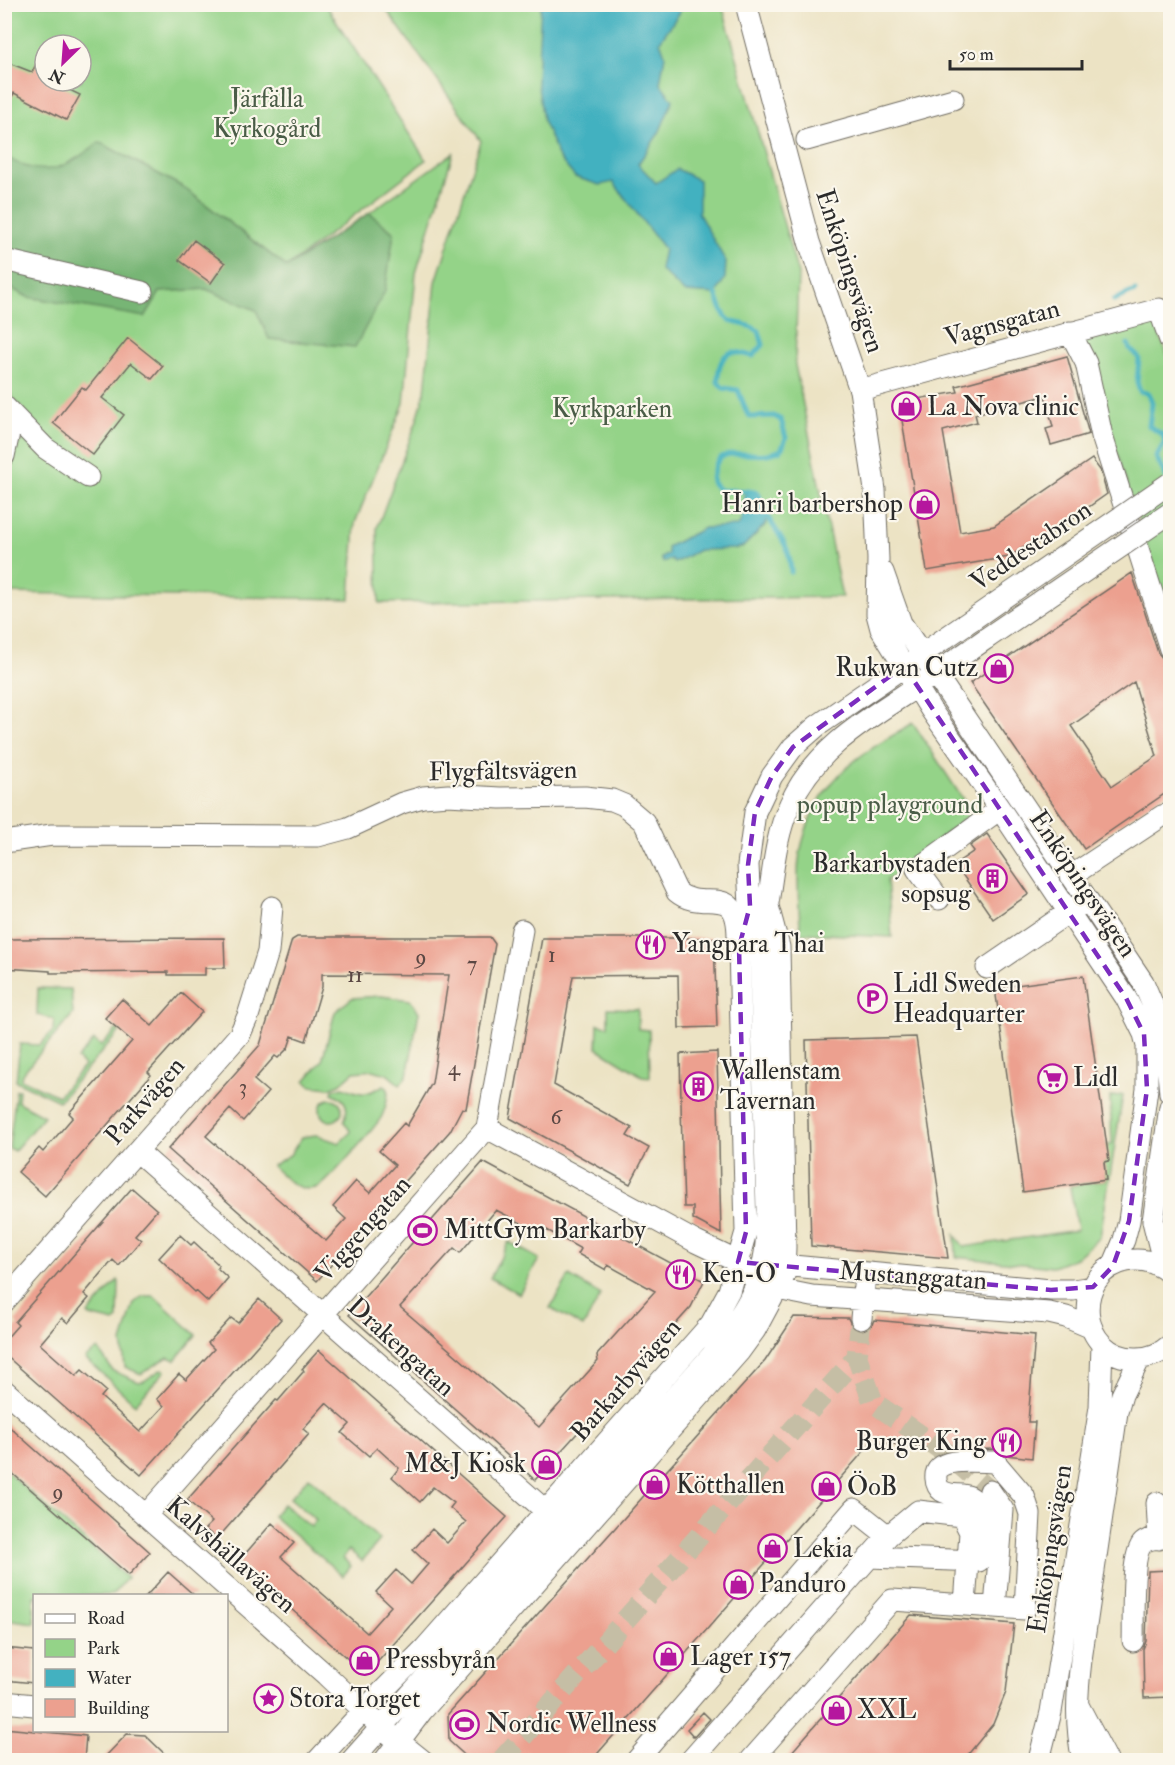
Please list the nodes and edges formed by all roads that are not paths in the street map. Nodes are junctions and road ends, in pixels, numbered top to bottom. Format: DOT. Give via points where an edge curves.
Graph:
graph roads {
  1 [pos="746,4"];
  2 [pos="953,99"];
  3 [pos="807,140"];
  4 [pos="4,260"];
  5 [pos="142,292"];
  6 [pos="1070,332"];
  7 [pos="1170,340"];
  8 [pos="860,390"];
  9 [pos="4,406"];
  10 [pos="4,456"];
  11 [pos="88,477"];
  12 [pos="1170,483"];
  13 [pos="1170,513"];
  14 [pos="878,559"];
  15 [pos="1170,649"];
  16 [pos="922,654"];
  17 [pos="904,666"];
  18 [pos="934,674"];
  19 [pos="917,686"];
  20 [pos="1000,809"];
  21 [pos="1170,814"];
  22 [pos="4,842"];
  23 [pos="1071,876"];
  24 [pos="939,899"];
  25 [pos="1087,900"];
  26 [pos="759,906"];
  27 [pos="272,908"];
  28 [pos="1068,913"];
  29 [pos="522,930"];
  30 [pos="749,947"];
  31 [pos="987,968"];
  32 [pos="1161,1043"];
  33 [pos="1170,1093"];
  34 [pos="1170,1107"];
  35 [pos="487,1128"];
  36 [pos="137,1151"];
  37 [pos="738,1262"];
  38 [pos="785,1266"];
  39 [pos="1113,1266"];
  40 [pos="759,1272"];
  41 [pos="1169,1273"];
  42 [pos="866,1274"];
  43 [pos="1093,1287"];
  44 [pos="777,1289"];
  45 [pos="4,1302"];
  46 [pos="862,1309"];
  47 [pos="324,1314"];
  48 [pos="1097,1336"];
  49 [pos="1170,1345"];
  50 [pos="1140,1358"];
  51 [pos="4,1390"];
  52 [pos="990,1491"];
  53 [pos="1156,1503"];
  54 [pos="146,1515"];
  55 [pos="561,1524"];
  56 [pos="888,1536"];
  57 [pos="1165,1538"];
  58 [pos="869,1557"];
  59 [pos="968,1562"];
  60 [pos="224,1594"];
  61 [pos="231,1601"];
  62 [pos="965,1605"];
  63 [pos="995,1607"];
  64 [pos="1133,1641"];
  65 [pos="1076,1701"];
  66 [pos="4,1702"];
  67 [pos="33,1705"];
  68 [pos="363,1710"];
  69 [pos="382,1728"];
  70 [pos="399,1742"];
  71 [pos="318,1761"];
  72 [pos="352,1761"];
  73 [pos="385,1761"];
  74 [pos="422,1761"];
  75 [pos="637,1761"];
  76 [pos="691,1761"];
  77 [pos="752,1761"];
  78 [pos="1039,1761"];
  79 [pos="1083,1761"];
  80 [pos="1107,1761"];
  1 -- 8 [label="street, Enköpingsvägen" via="809,242"];
  2 -- 3 [label="street"];
  4 -- 5 [label="street"];
  6 -- 7 [label="street, Vagnsgatan" via="1159,309"];
  6 -- 8 [label="street, Vagnsgatan"];
  6 -- 15 [label="street" via="1086,363 1102,436"];
  8 -- 14 [label="street, Enköpingsvägen" via="875,490"];
  9 -- 10 [label="street" via="12,419"];
  9 -- 11 [label="street" via="45,448"];
  12 -- 16 [label="street, Veddestabron, bridge"];
  13 -- 18 [label="street, Veddestabron, bridge"];
  14 -- 16 [label="street, Enköpingsvägen" via="900,620"];
  14 -- 17 [label="street, Enköpingsvägen" via="877,614"];
  16 -- 17 [label="street, Barkarbyvägen"];
  16 -- 18 [label="street, Enköpingsvägen"];
  17 -- 19 [label="street, Enköpingsvägen"];
  17 -- 26 [label="street, Barkarbyvägen" via="817,726 793,747 772,776 755,812 748,865"];
  18 -- 19 [label="street, Barkarbyvägen"];
  18 -- 23 [label="street, Enköpingsvägen"];
  19 -- 20 [label="street, Enköpingsvägen"];
  19 -- 26 [label="street, Barkarbyvägen" via="842,737 805,778 789,805"];
  20 -- 24 [label="street" via="917,869"];
  20 -- 28 [label="street, Enköpingsvägen"];
  21 -- 23 [label="street"];
  22 -- 30 [label="street, Flygfältsvägen" via="52,835 318,836 423,797 606,799 624,805 644,822 677,892 689,899 729,905"];
  23 -- 25 [label="street, Enköpingsvägen"];
  25 -- 28 [label="street"];
  25 -- 32 [label="street, Enköpingsvägen" via="1143,982 1164,1031"];
  26 -- 30 [label="street, Barkarbyvägen"];
  26 -- 38 [label="street, Barkarbyvägen" via="779,947"];
  27 -- 36 [label="street, Parkvägen" via="268,952 240,1034"];
  28 -- 31 [label="street"];
  28 -- 32 [label="street, Enköpingsvägen" via="1126,998 1144,1034"];
  29 -- 35 [label="street"];
  30 -- 37 [label="street, Barkarbyvägen" via="746,1232"];
  30 -- 40 [label="street, Barkarbyvägen" via="767,1210 766,1243"];
  32 -- 33 [label="street, Enköpingsvägen"];
  32 -- 39 [label="street, Enköpingsvägen" via="1147,1089 1129,1221"];
  34 -- 41 [label="street" via="1153,1221"];
  35 -- 37 [label="street, Mustanggatan"];
  35 -- 47 [label="street, Viggengatan"];
  36 -- 45 [label="street, Parkvägen"];
  36 -- 47 [label="street, Drakengatan"];
  37 -- 40 [label="street, Mustanggatan"];
  37 -- 55 [label="street, Barkarbyvägen" via="729,1291 711,1324"];
  38 -- 40 [label="street, Mustanggatan"];
  38 -- 42 [label="street, Mustanggatan"];
  38 -- 44 [label="street, Barkarbyvägen"];
  39 -- 41 [label="street" via="1143,1261"];
  39 -- 43 [label="street"];
  40 -- 44 [label="street, Mustanggatan"];
  40 -- 55 [label="street, Barkarbyvägen" via="749,1301 712,1355"];
  42 -- 43 [label="street, Mustanggatan" via="1051,1290"];
  42 -- 46 [label="street"];
  43 -- 48 [label="street, Enköpingsvägen" via="1088,1303"];
  44 -- 46 [label="street, Mustanggatan"];
  44 -- 55 [label="street, Barkarbyvägen" via="739,1352"];
  46 -- 48 [label="street, Mustanggatan" via="1049,1313 1066,1317"];
  47 -- 54 [label="street, Viggengatan"];
  47 -- 55 [label="street, Drakengatan"];
  48 -- 50 [label="street, Mustanggatan" via="1119,1355"];
  48 -- 78 [label="street, Enköpingsvägen" via="1102,1387 1098,1419 1051,1712"];
  49 -- 50 [label="street" via="1160,1353"];
  50 -- 65 [label="street, Enköpingsvägen" via="1118,1412"];
  51 -- 54 [label="street, Kalvshällavägen"];
  52 -- 63 [label="street" via="1003,1510"];
  53 -- 57 [label="street"];
  54 -- 60 [label="street, Kalvshällavägen"];
  55 -- 68 [label="street, Barkarbyvägen"];
  55 -- 69 [label="street, Barkarbyvägen"];
  55 -- 70 [label="street, Barkarbyvägen"];
  56 -- 58 [label="street"];
  56 -- 59 [label="street" via="918,1511 962,1516 970,1532"];
  56 -- 75 [label="street" via="854,1509"];
  57 -- 64 [label="street" via="1144,1542 1135,1561"];
  58 -- 59 [label="street"];
  58 -- 76 [label="street"];
  59 -- 62 [label="street"];
  59 -- 63 [label="street" via="979,1561 983,1514 967,1494 940,1489 936,1472 951,1462 994,1462 1024,1496 1030,1514 1025,1609"];
  61 -- 68 [label="street, Kalvshällavägen"];
  62 -- 63 [label="street"];
  62 -- 77 [label="street" via="892,1600"];
  65 -- 79 [label="street, Enköpingsvägen"];
  65 -- 80 [label="street"];
  66 -- 67 [label="street"];
  68 -- 69 [label="street, Kalvshällavägen"];
  68 -- 71 [label="street, Barkarbyvägen"];
  69 -- 70 [label="street, Kalvshällavägen"];
  69 -- 72 [label="street, Barkarbyvägen"];
  70 -- 73 [label="street, Barkarbyvägen"];
  70 -- 74 [label="street, Kalvshällavägen"];
}
